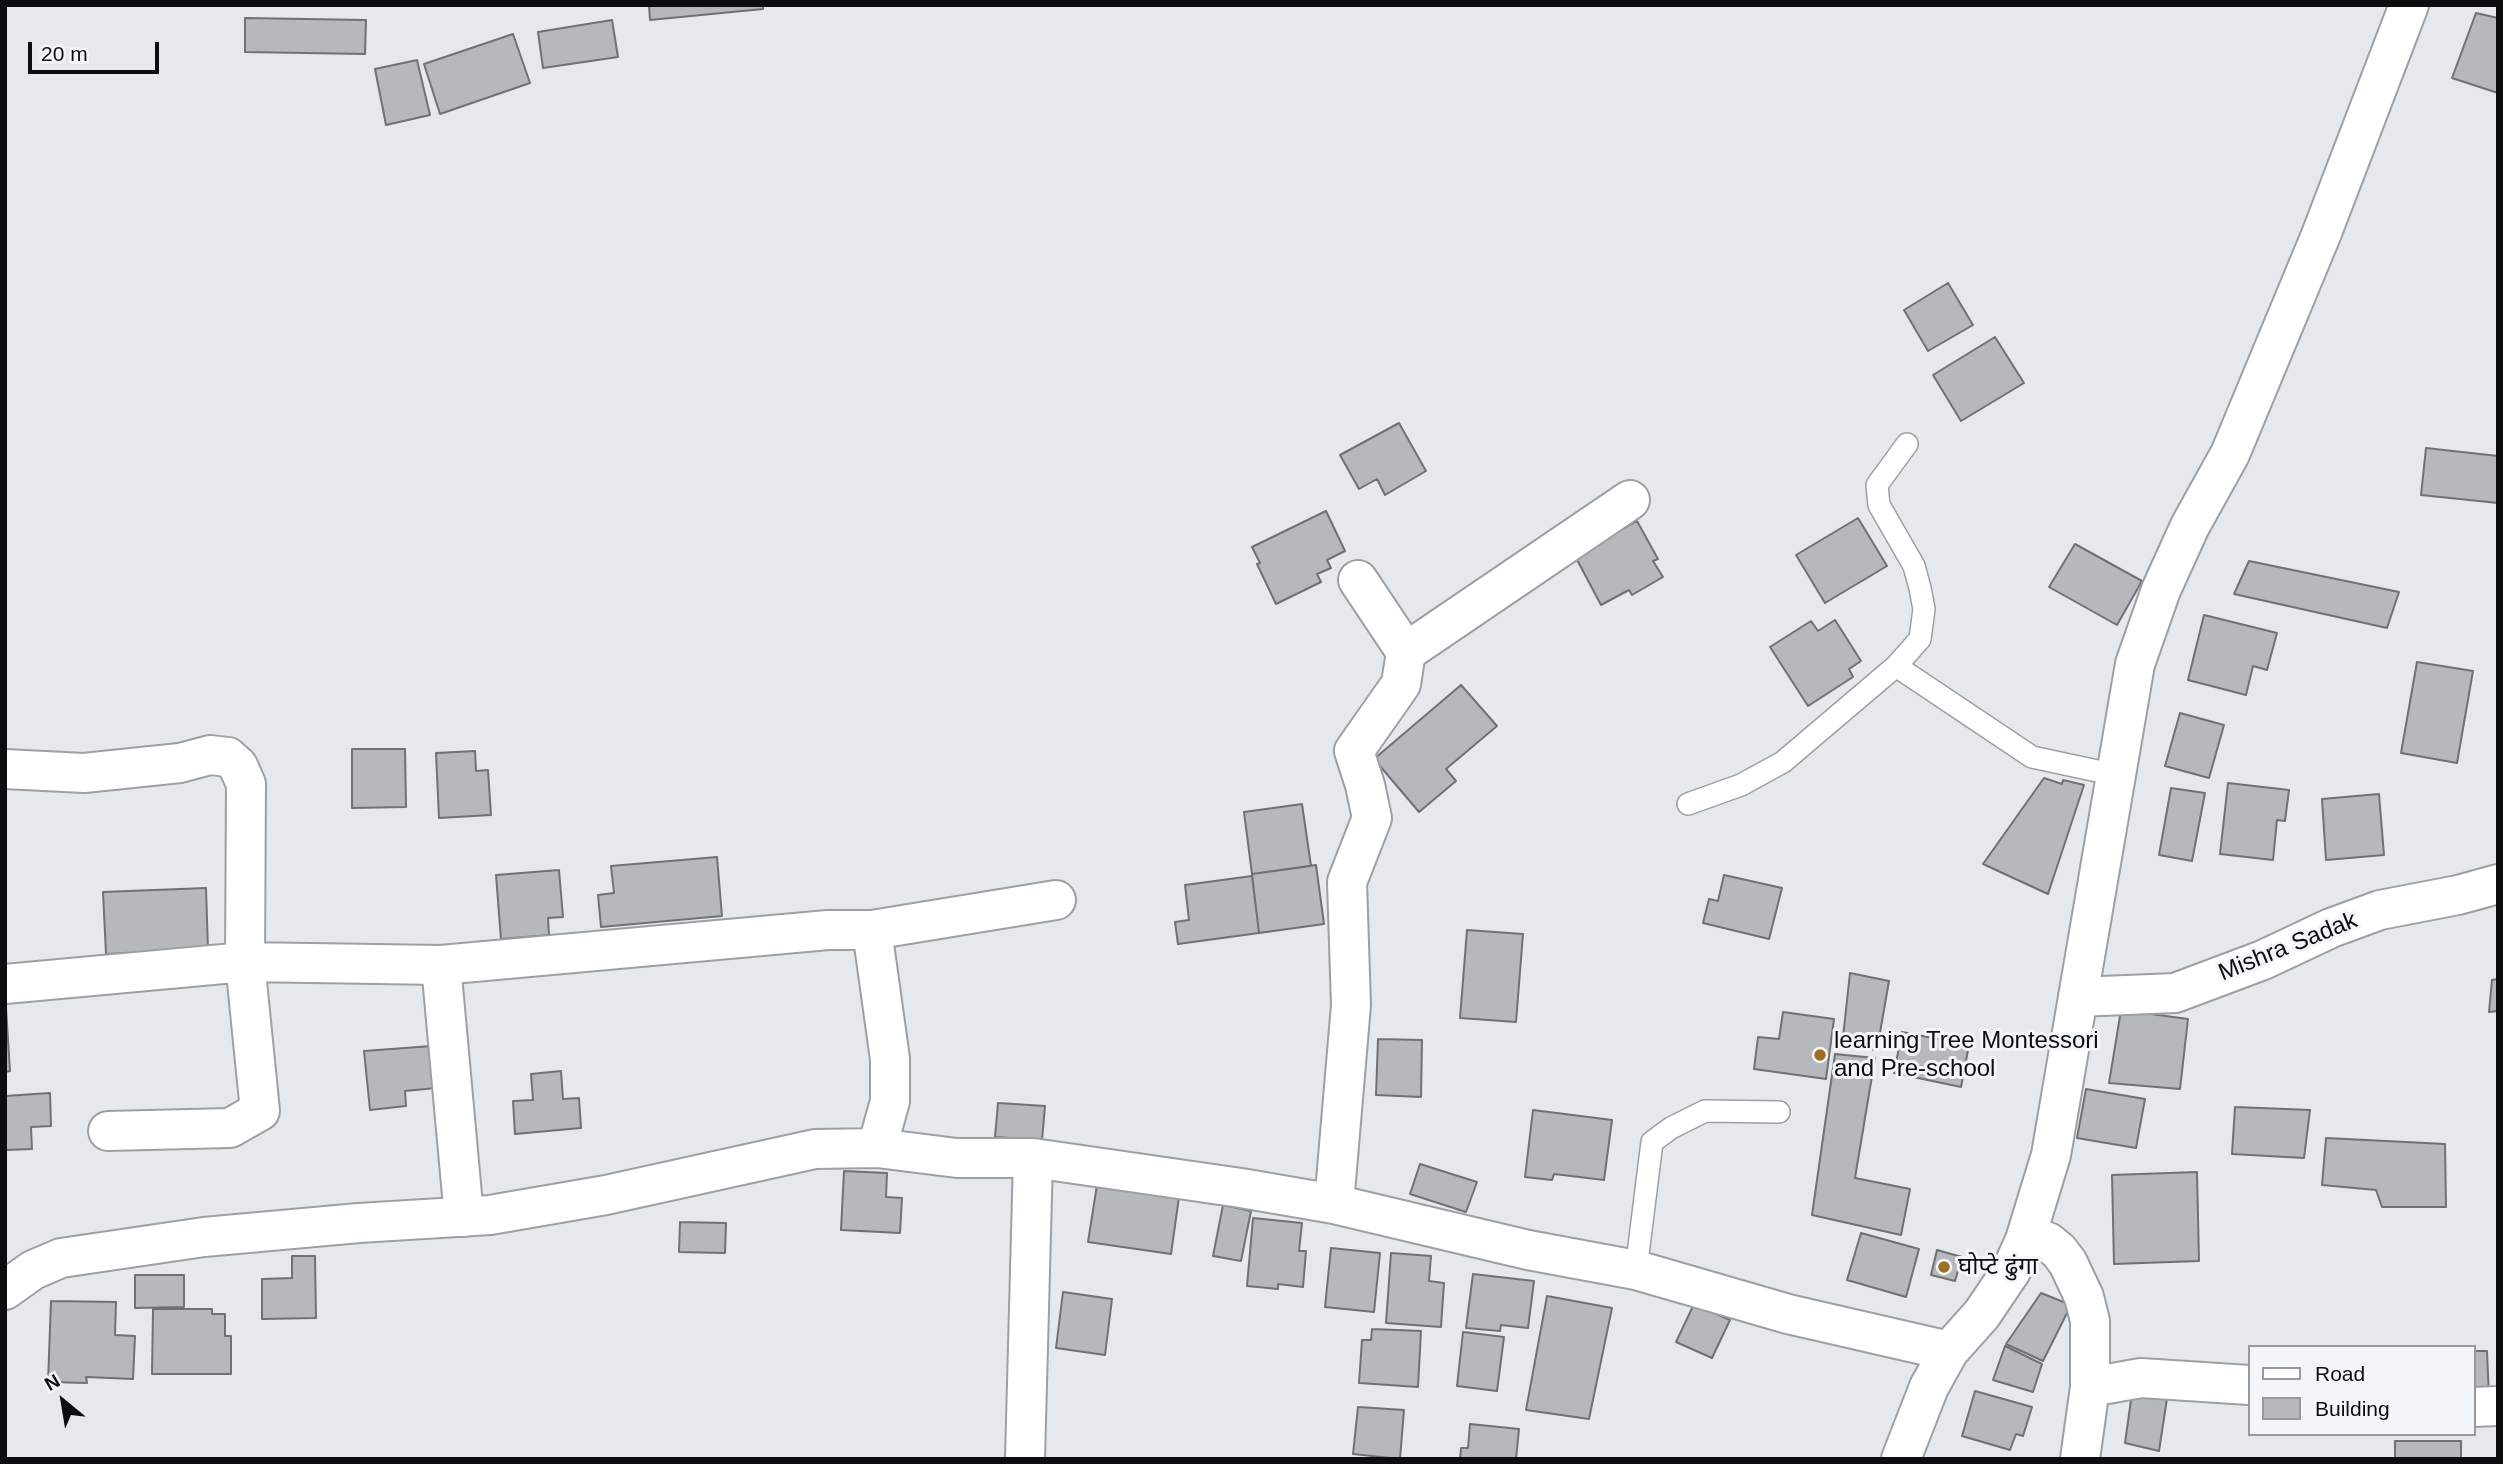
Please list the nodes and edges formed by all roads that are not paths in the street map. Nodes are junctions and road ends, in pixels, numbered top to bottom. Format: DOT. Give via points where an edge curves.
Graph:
graph roads {
  1 [pos="2409,5"];
  2 [pos="1907,444"];
  3 [pos="1630,500"];
  4 [pos="1358,580"];
  5 [pos="1405,652"];
  6 [pos="1896,666"];
  7 [pos="5,769"];
  8 [pos="2116,775"];
  9 [pos="1688,804"];
  10 [pos="2498,884"];
  11 [pos="1056,900"];
  12 [pos="872,930"];
  13 [pos="245,962"];
  14 [pos="441,965"];
  15 [pos="5,984"];
  16 [pos="2078,997"];
  17 [pos="1779,1112"];
  18 [pos="108,1131"];
  19 [pos="877,1148"];
  20 [pos="1033,1158"];
  21 [pos="1334,1204"];
  22 [pos="464,1217"];
  23 [pos="2027,1234"];
  24 [pos="1636,1270"];
  25 [pos="5,1290"];
  26 [pos="1949,1351"];
  27 [pos="2248,1385"];
  28 [pos="2090,1387"];
  29 [pos="2498,1406"];
  30 [pos="2475,1407"];
  31 [pos="1025,1459"];
  32 [pos="1901,1459"];
  33 [pos="2080,1459"];
  1 -- 8 [label="street" via="2230,454 2161,590 2135,664"];
  2 -- 6 [label="lane" via="1877,485 1879,505 1914,566 1924,609 1920,639"];
  3 -- 5 [label="street"];
  4 -- 5 [label="street"];
  5 -- 21 [label="street" via="1401,684 1353,751 1372,818 1347,882 1351,1005"];
  6 -- 8 [label="lane" via="2032,757"];
  6 -- 9 [label="lane" via="1783,762 1741,785"];
  7 -- 13 [label="street" via="85,773 180,763 210,755 228,757 246,784"];
  8 -- 16 [label="street"];
  10 -- 16 [label="street, Mishra Sadak" via="2380,910 2175,993"];
  11 -- 12 [label="street"];
  12 -- 14 [label="street" via="828,930"];
  12 -- 19 [label="street" via="890,1059 890,1101"];
  13 -- 14 [label="street"];
  13 -- 15 [label="street"];
  13 -- 18 [label="street" via="260,1111 230,1128"];
  14 -- 22 [label="street"];
  16 -- 23 [label="street" via="2051,1155"];
  17 -- 24 [label="lane" via="1704,1111 1652,1142"];
  19 -- 20 [label="street" via="957,1158"];
  19 -- 22 [label="street" via="815,1149 606,1195"];
  20 -- 21 [label="street"];
  20 -- 31 [label="street"];
  21 -- 24 [label="street" via="1528,1250"];
  22 -- 25 [label="street" via="204,1237 61,1258"];
  23 -- 26 [label="street" via="2011,1271"];
  23 -- 28 [label="street" via="2059,1251 2084,1297 2090,1321"];
  24 -- 26 [label="street" via="1788,1314"];
  26 -- 32 [label="street" via="1928,1387"];
  27 -- 28 [label="street" via="2141,1378"];
  28 -- 33 [label="street"];
  29 -- 30 [label="street"];
}
